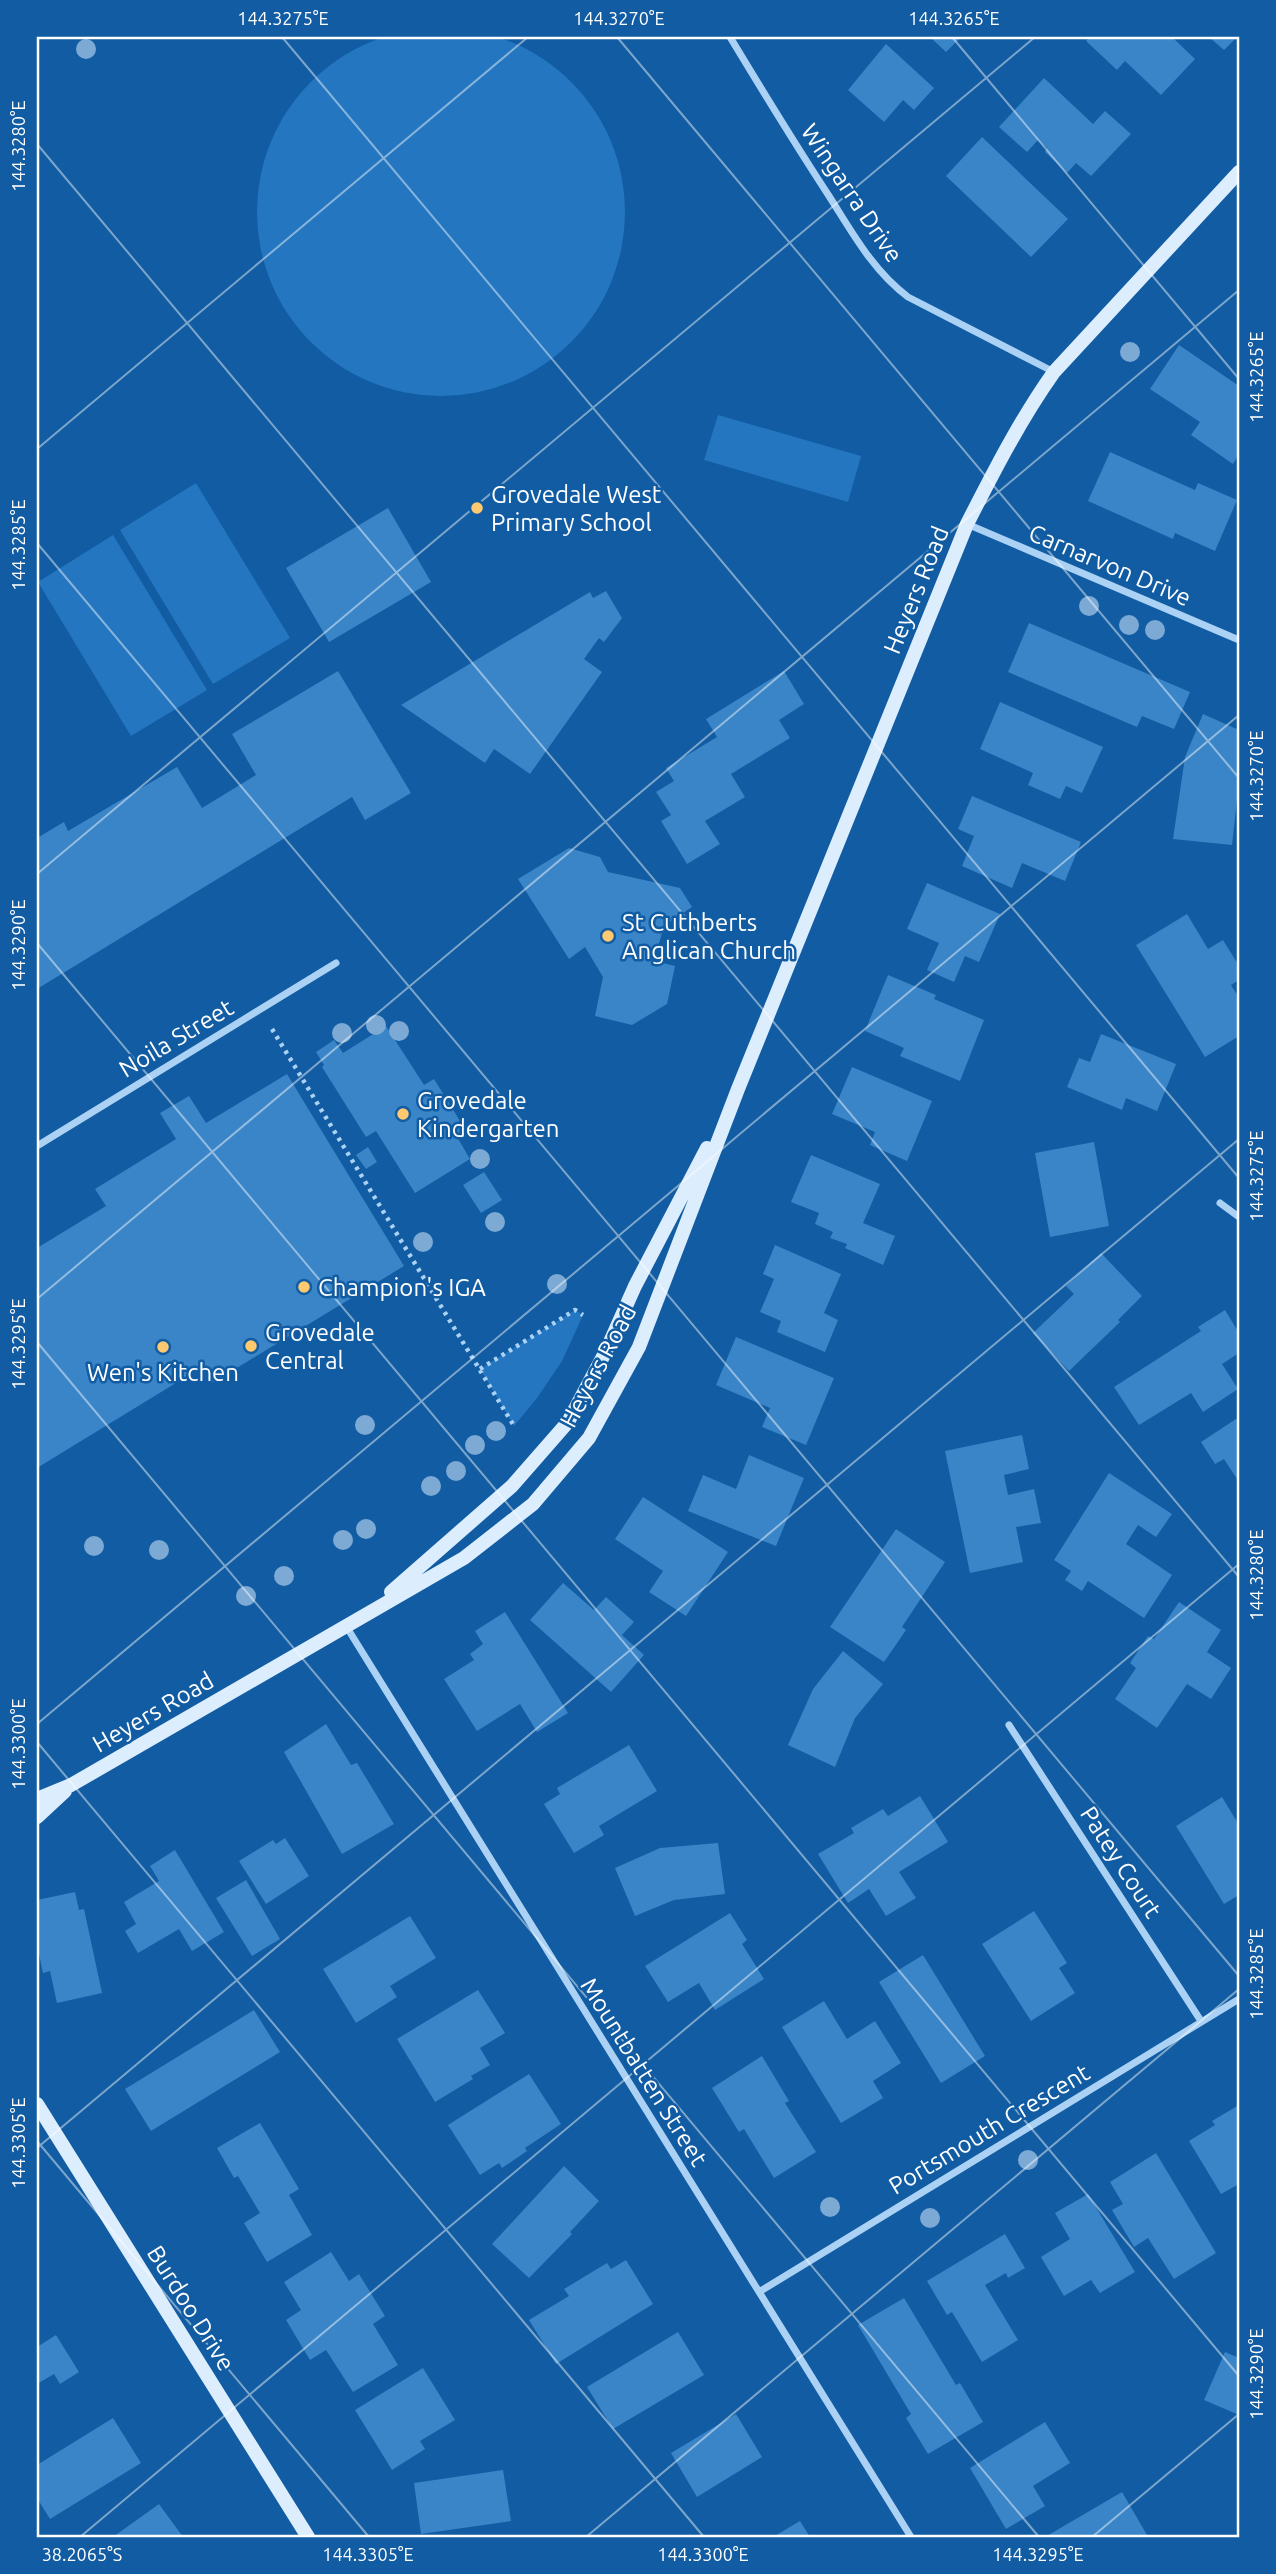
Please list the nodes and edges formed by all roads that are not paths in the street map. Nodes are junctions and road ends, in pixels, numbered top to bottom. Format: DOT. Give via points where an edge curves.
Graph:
graph roads {
  1 [pos="730,37"];
  2 [pos="1239,172"];
  3 [pos="1054,372"];
  4 [pos="967,524"];
  5 [pos="1239,640"];
  6 [pos="336,963"];
  7 [pos="738,1089"];
  8 [pos="37,1146"];
  9 [pos="1220,1203"];
  10 [pos="1239,1217"];
  11 [pos="365,1614"];
  12 [pos="346,1626"];
  13 [pos="1009,1725"];
  14 [pos="71,1785"];
  15 [pos="37,1799"];
  16 [pos="37,1818"];
  17 [pos="1239,1999"];
  18 [pos="1201,2021"];
  19 [pos="37,2104"];
  20 [pos="759,2292"];
  21 [pos="308,2537"];
  22 [pos="911,2537"];
  1 -- 3 [label="street, Wingarra Drive" via="860,245 891,284"];
  2 -- 3 [label="street, Heyers Road"];
  3 -- 4 [label="street, Heyers Road" via="1028,408"];
  4 -- 5 [label="street, Carnarvon Drive"];
  4 -- 7 [label="street, Heyers Road"];
  6 -- 8 [label="street, Noila Street"];
  7 -- 11 [label="street, Heyers Road" via="568,1422 512,1486"];
  7 -- 11 [label="street, Heyers Road" via="639,1347 589,1438 533,1504 464,1558"];
  9 -- 10 [label="street"];
  11 -- 12 [label="street, Heyers Road"];
  12 -- 14 [label="street, Heyers Road"];
  12 -- 20 [label="street, Mountbatten Street"];
  13 -- 18 [label="street, Patey Court"];
  14 -- 15 [label="street, Heyers Road"];
  14 -- 16 [label="street, Heyers Road"];
  17 -- 18 [label="street, Portsmouth Crescent"];
  18 -- 20 [label="street, Portsmouth Crescent"];
  19 -- 21 [label="street, Burdoo Drive"];
  20 -- 22 [label="street, Mountbatten Street"];
}
